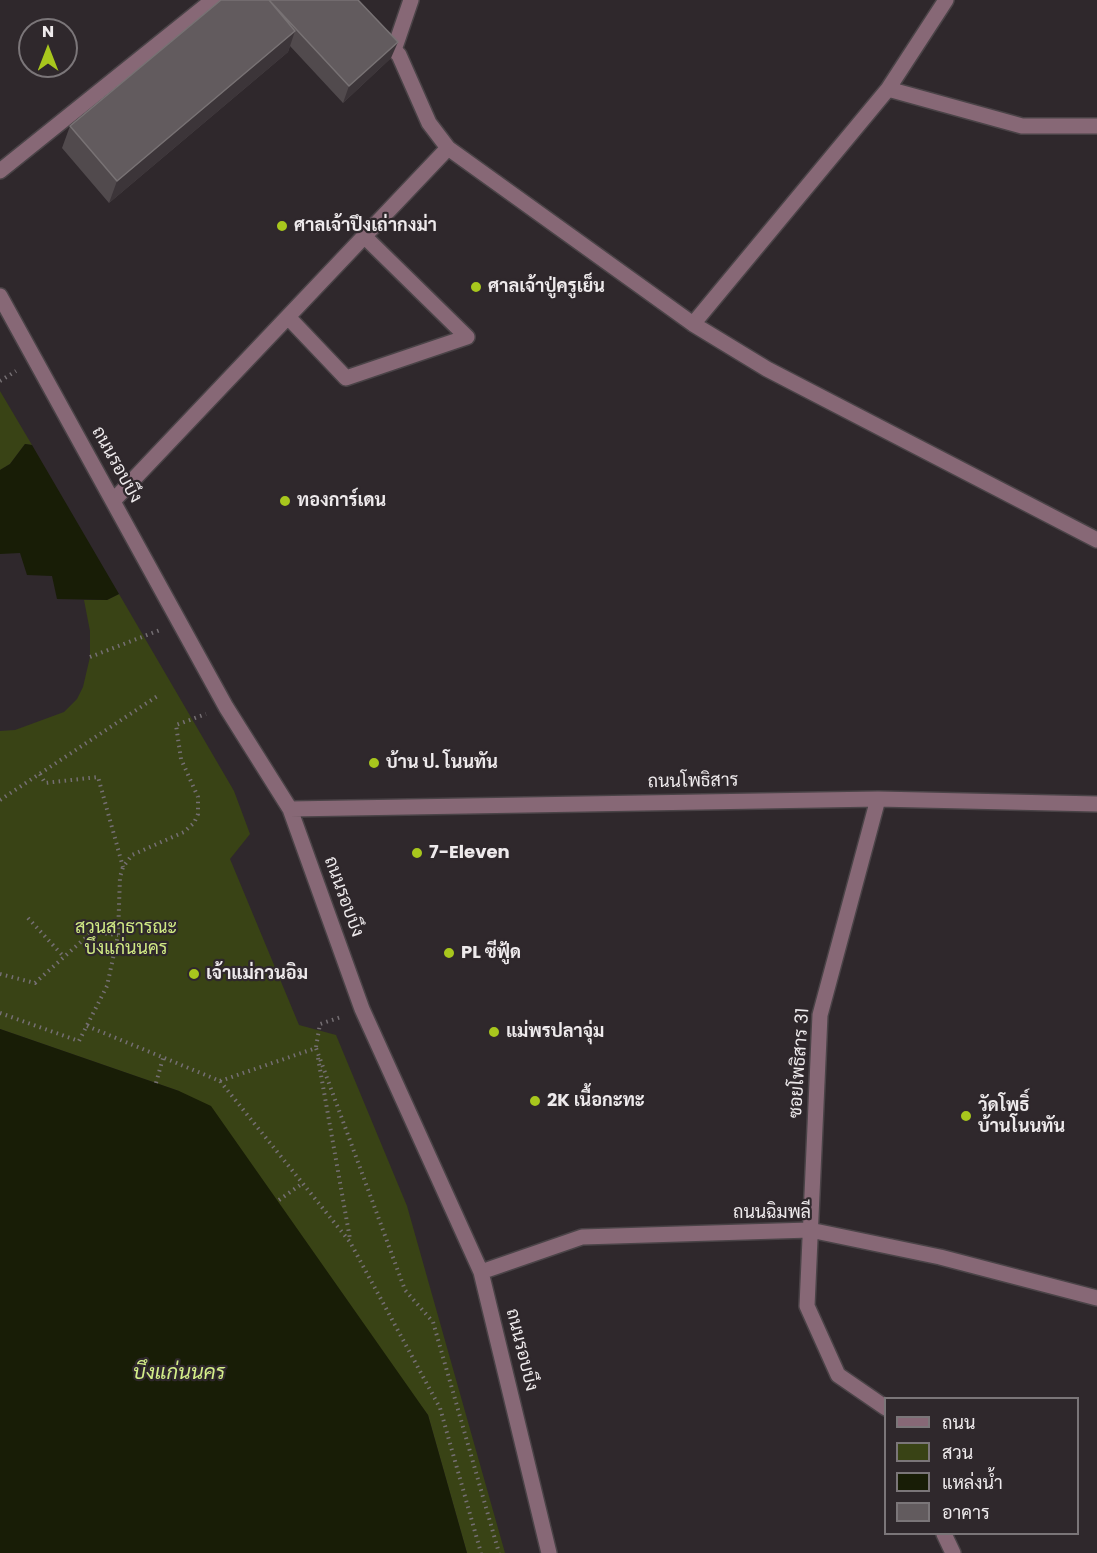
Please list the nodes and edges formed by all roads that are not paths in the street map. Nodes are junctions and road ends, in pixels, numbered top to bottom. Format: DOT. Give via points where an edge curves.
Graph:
graph roads {
  1 [pos="213,0"];
  2 [pos="411,0"];
  3 [pos="946,0"];
  4 [pos="371,24"];
  5 [pos="394,50"];
  6 [pos="888,89"];
  7 [pos="1097,126"];
  8 [pos="448,148"];
  9 [pos="0,171"];
  10 [pos="364,236"];
  11 [pos="0,296"];
  12 [pos="288,317"];
  13 [pos="693,324"];
  14 [pos="113,501"];
  15 [pos="1097,540"];
  16 [pos="878,799"];
  17 [pos="1097,804"];
  18 [pos="291,809"];
  19 [pos="810,1230"];
  20 [pos="481,1272"];
  21 [pos="1097,1298"];
  22 [pos="884,1407"];
  23 [pos="945,1535"];
  24 [pos="549,1553"];
  25 [pos="953,1553"];
  1 -- 9 [label="street"];
  2 -- 5 [label="street"];
  3 -- 6 [label="street"];
  4 -- 5 [label="street"];
  5 -- 8 [label="street" via="429,123"];
  6 -- 7 [label="street" via="1022,126"];
  6 -- 13 [label="street"];
  8 -- 10 [label="street"];
  8 -- 13 [label="street"];
  10 -- 12 [label="street"];
  10 -- 12 [label="street" via="467,337 346,378"];
  11 -- 14 [label="street, ถนนรอบบึง"];
  12 -- 14 [label="street"];
  13 -- 15 [label="street" via="767,369"];
  14 -- 18 [label="street, ถนนรอบบึง" via="226,707"];
  16 -- 17 [label="street, ถนนโพธิสาร"];
  16 -- 18 [label="street, ถนนโพธิสาร"];
  16 -- 19 [label="street, ซอยโพธิสาร 31" via="820,1015"];
  18 -- 20 [label="street, ถนนรอบบึง" via="362,1010"];
  19 -- 20 [label="street, ถนนฉิมพลี" via="582,1237"];
  19 -- 21 [label="street, ถนนฉิมพลี" via="940,1257"];
  19 -- 22 [label="street, ซอยโพธิสาร 31" via="807,1306 838,1375"];
  20 -- 24 [label="street, ถนนรอบบึง"];
  23 -- 25 [label="street"];
}
